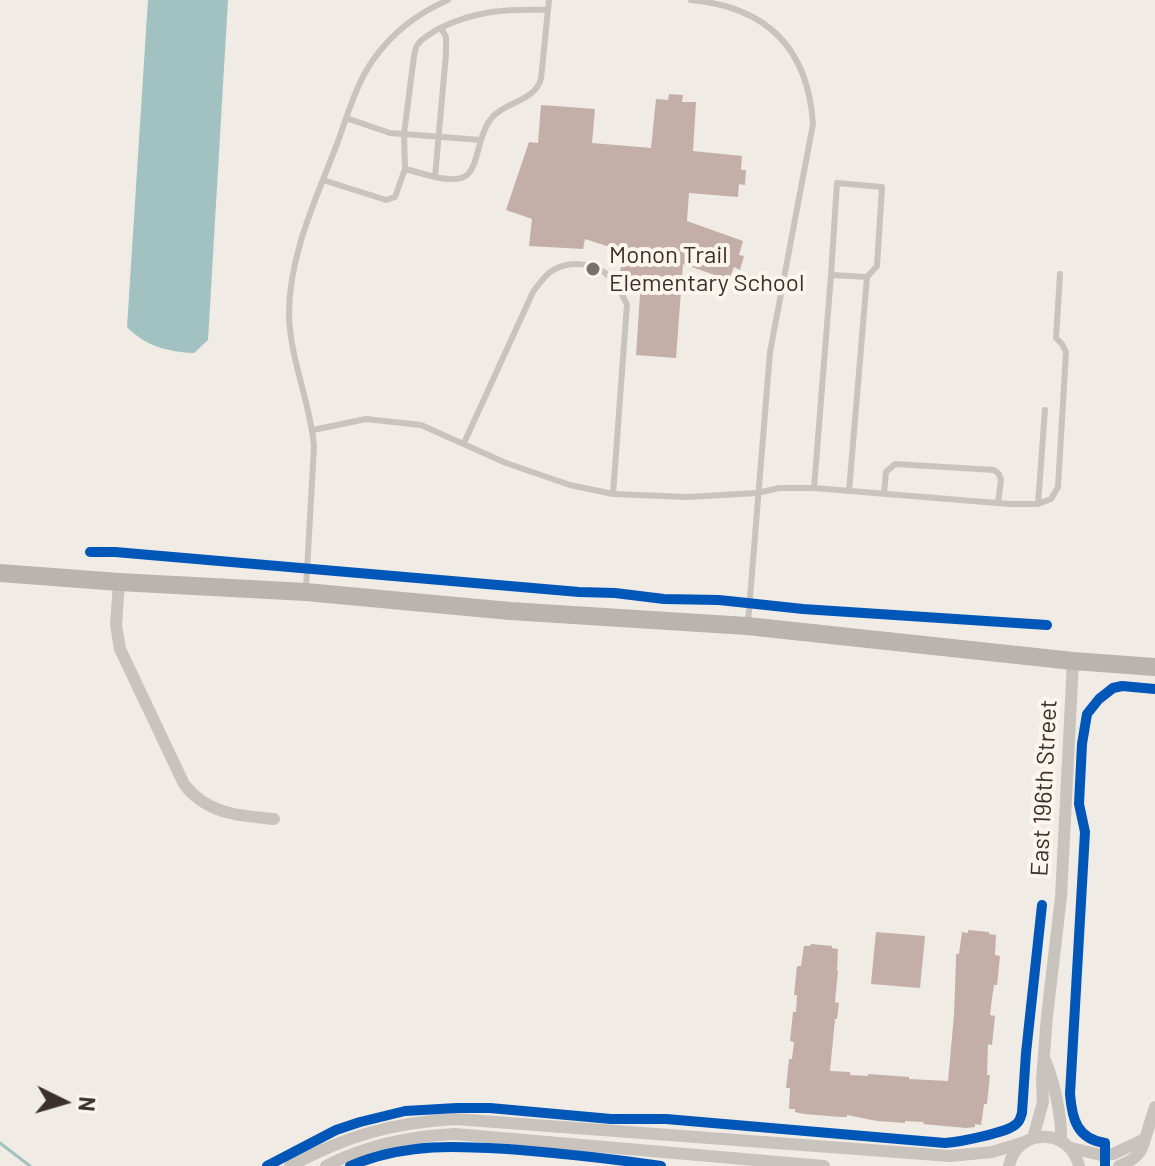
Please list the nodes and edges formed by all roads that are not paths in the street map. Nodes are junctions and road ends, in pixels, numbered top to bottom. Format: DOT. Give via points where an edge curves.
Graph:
graph roads {
  1 [pos="448,0"];
  2 [pos="549,0"];
  3 [pos="691,0"];
  4 [pos="548,10"];
  5 [pos="441,28"];
  6 [pos="346,118"];
  7 [pos="404,134"];
  8 [pos="438,136"];
  9 [pos="481,140"];
  10 [pos="405,169"];
  11 [pos="435,177"];
  12 [pos="323,180"];
  13 [pos="1060,274"];
  14 [pos="831,275"];
  15 [pos="867,277"];
  16 [pos="1045,410"];
  17 [pos="313,430"];
  18 [pos="464,443"];
  19 [pos="814,488"];
  20 [pos="849,491"];
  21 [pos="757,493"];
  22 [pos="613,494"];
  23 [pos="884,494"];
  24 [pos="998,503"];
  25 [pos="1038,504"];
  26 [pos="0,573"];
  27 [pos="119,582"];
  28 [pos="306,592"];
  29 [pos="747,626"];
  30 [pos="1073,661"];
  31 [pos="1155,667"];
  32 [pos="274,819"];
  33 [pos="1045,1060"];
  34 [pos="1155,1107"];
  35 [pos="1145,1139"];
  36 [pos="1029,1140"];
  37 [pos="1066,1144"];
  38 [pos="290,1166"];
  39 [pos="326,1166"];
  40 [pos="824,1166"];
  41 [pos="1009,1166"];
  42 [pos="1079,1166"];
  43 [pos="1119,1166"];
  1 -- 6 [label="lane" via="425,11 382,49 370,63"];
  2 -- 4 [label="lane"];
  3 -- 21 [label="lane" via="739,10 770,30 793,54 810,94 813,124 770,352"];
  4 -- 5 [label="lane" via="480,13"];
  4 -- 9 [label="lane" via="538,87 495,114"];
  5 -- 7 [label="lane" via="418,44"];
  5 -- 8 [label="lane" via="446,54"];
  6 -- 7 [label="lane"];
  6 -- 12 [label="lane"];
  7 -- 8 [label="lane"];
  7 -- 10 [label="lane"];
  8 -- 9 [label="lane"];
  8 -- 11 [label="lane"];
  9 -- 11 [label="lane" via="472,171 465,177"];
  10 -- 11 [label="lane"];
  10 -- 12 [label="lane" via="395,197 386,200"];
  12 -- 17 [label="lane" via="294,267 289,306 294,355"];
  13 -- 25 [label="lane" via="1056,338 1066,352 1058,487 1051,499"];
  14 -- 15 [label="lane"];
  14 -- 15 [label="lane" via="837,183 882,187 877,266"];
  14 -- 19 [label="lane"];
  15 -- 20 [label="lane"];
  16 -- 25 [label="lane"];
  17 -- 18 [label="lane" via="381,420 421,425"];
  17 -- 28 [label="lane"];
  18 -- 22 [label="lane" via="570,485"];
  18 -- 22 [label="lane" via="533,292 562,266 600,268 627,304"];
  19 -- 20 [label="lane"];
  19 -- 21 [label="lane"];
  20 -- 23 [label="lane"];
  21 -- 22 [label="lane"];
  21 -- 29 [label="lane"];
  23 -- 24 [label="lane"];
  23 -- 24 [label="lane" via="886,472 895,464 994,470 1001,480"];
  24 -- 25 [label="lane"];
  26 -- 27 [label="street"];
  27 -- 28 [label="street"];
  27 -- 32 [label="street" via="120,649 187,789 213,809"];
  28 -- 29 [label="street"];
  29 -- 30 [label="street"];
  30 -- 31 [label="street"];
  30 -- 33 [label="street, East 196th Street" via="1061,897"];
  33 -- 36 [label="street, East 196th Street" via="1043,1102"];
  33 -- 37 [label="street, East 196th Street"];
  34 -- 35 [label="street"];
  35 -- 37 [label="street" via="1119,1153 1101,1155"];
  35 -- 43 [label="street" via="1138,1156"];
  36 -- 37 [label="street" via="1050,1137"];
  36 -- 38 [label="street" via="992,1152 950,1156 455,1119 358,1135"];
  36 -- 41 [label="street, East 196th Street" via="1017,1149"];
  37 -- 42 [label="street, East 196th Street"];
  39 -- 40 [label="street" via="397,1140 455,1134"];
}
